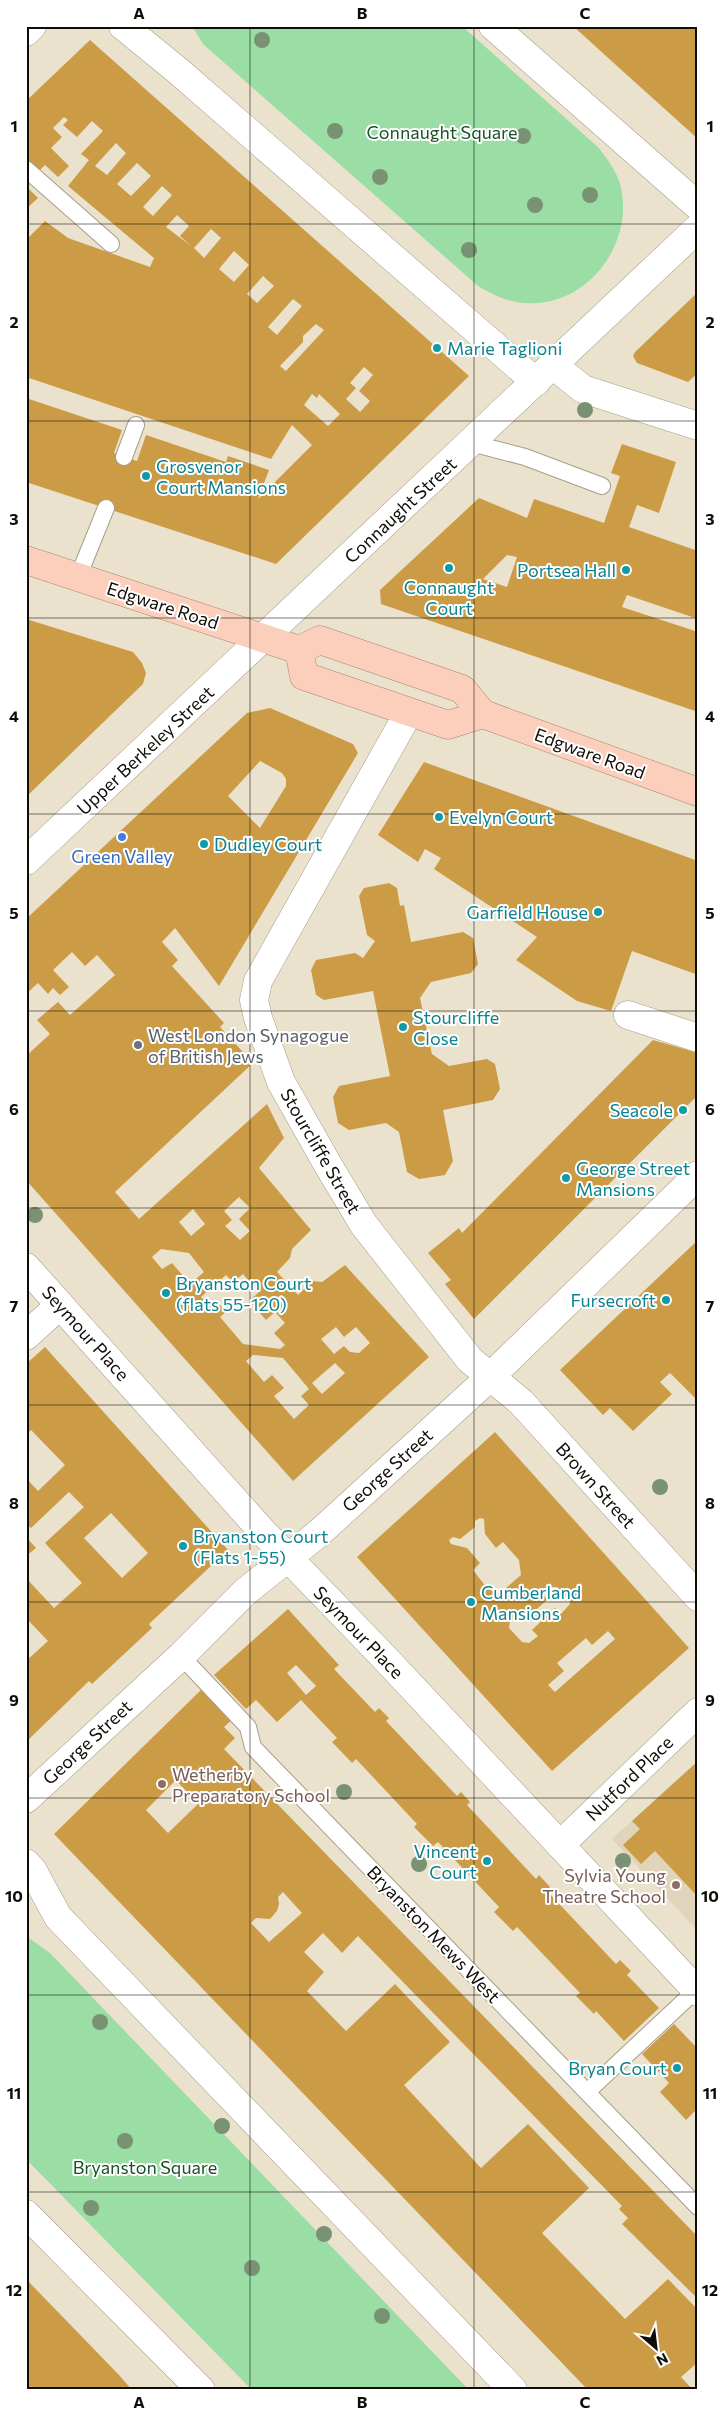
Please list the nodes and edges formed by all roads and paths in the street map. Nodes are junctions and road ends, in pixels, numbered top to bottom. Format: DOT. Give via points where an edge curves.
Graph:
graph roads {
  1 [pos="32,26"];
  2 [pos="123,26"];
  3 [pos="493,26"];
  4 [pos="26,32"];
  5 [pos="26,169"];
  6 [pos="698,206"];
  7 [pos="698,228"];
  8 [pos="111,244"];
  9 [pos="545,374"];
  10 [pos="136,425"];
  11 [pos="698,426"];
  12 [pos="471,443"];
  13 [pos="124,457"];
  14 [pos="602,486"];
  15 [pos="106,508"];
  16 [pos="26,560"];
  17 [pos="78,577"];
  18 [pos="264,638"];
  19 [pos="300,650"];
  20 [pos="409,712"];
  21 [pos="483,714"];
  22 [pos="698,792"];
  23 [pos="27,858"];
  24 [pos="628,1015"];
  25 [pos="698,1038"];
  26 [pos="698,1175"];
  27 [pos="26,1267"];
  28 [pos="60,1305"];
  29 [pos="26,1336"];
  30 [pos="490,1376"];
  31 [pos="288,1558"];
  32 [pos="698,1597"];
  33 [pos="180,1656"];
  34 [pos="698,1712"];
  35 [pos="26,1799"];
  36 [pos="560,1844"];
  37 [pos="26,1864"];
  38 [pos="697,1991"];
  39 [pos="586,2092"];
  40 [pos="698,2207"];
  41 [pos="26,2214"];
  42 [pos="201,2390"];
  43 [pos="513,2390"];
  1 -- 4 [label="street"];
  2 -- 9 [label="street"];
  3 -- 6 [label="street"];
  5 -- 8 [label="lane"];
  7 -- 9 [label="street"];
  9 -- 11 [label="street"];
  9 -- 12 [label="street, Connaught Street"];
  10 -- 13 [label="lane"];
  12 -- 14 [label="lane" via="525,458"];
  12 -- 18 [label="street, Connaught Street"];
  15 -- 17 [label="lane"];
  16 -- 17 [label="highway, Edgware Road"];
  17 -- 18 [label="highway, Edgware Road"];
  18 -- 19 [label="highway, Edgware Road"];
  18 -- 23 [label="street, Upper Berkeley Street"];
  19 -- 20 [label="highway" via="304,676"];
  19 -- 21 [label="highway" via="320,640 462,689"];
  20 -- 21 [label="highway" via="448,725"];
  20 -- 30 [label="street, Stourcliffe Street" via="258,981 254,1000 281,1082 364,1225 470,1360"];
  21 -- 22 [label="highway, Edgware Road"];
  24 -- 25 [label="street"];
  26 -- 30 [label="street, George Street"];
  27 -- 28 [label="street, Seymour Place"];
  28 -- 29 [label="street"];
  28 -- 31 [label="street, Seymour Place"];
  30 -- 31 [label="street, George Street"];
  30 -- 32 [label="street, Brown Street" via="521,1402"];
  31 -- 33 [label="street, George Street" via="245,1592"];
  31 -- 36 [label="street, Seymour Place"];
  33 -- 35 [label="street, George Street"];
  33 -- 39 [label="lane, Bryanston Mews West" via="248,1727 253,1747"];
  34 -- 36 [label="street, Nutford Place"];
  36 -- 38 [label="street, Seymour Place"];
  37 -- 43 [label="street" via="58,1916"];
  38 -- 39 [label="lane"];
  39 -- 40 [label="lane, Bryanston Mews West"];
  41 -- 42 [label="street"];
}
